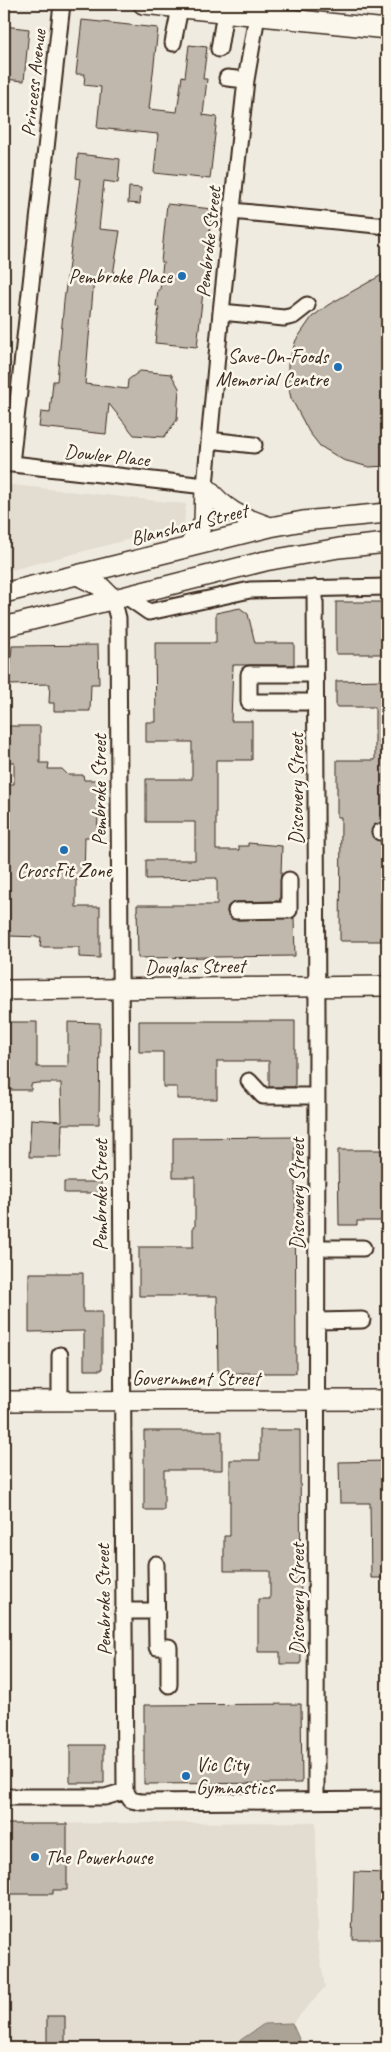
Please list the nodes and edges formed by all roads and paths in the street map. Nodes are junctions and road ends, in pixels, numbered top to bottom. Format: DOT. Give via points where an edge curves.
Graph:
graph roads {
  1 [pos="62,4"];
  2 [pos="143,4"];
  3 [pos="180,8"];
  4 [pos="259,9"];
  5 [pos="225,12"];
  6 [pos="387,29"];
  7 [pos="173,43"];
  8 [pos="219,49"];
  9 [pos="228,78"];
  10 [pos="246,80"];
  11 [pos="232,211"];
  12 [pos="387,226"];
  13 [pos="307,305"];
  14 [pos="221,312"];
  15 [pos="209,440"];
  16 [pos="254,445"];
  17 [pos="8,464"];
  18 [pos="205,486"];
  19 [pos="387,513"];
  20 [pos="270,528"];
  21 [pos="387,543"];
  22 [pos="189,546"];
  23 [pos="77,575"];
  24 [pos="387,587"];
  25 [pos="315,588"];
  26 [pos="4,594"];
  27 [pos="120,598"];
  28 [pos="4,627"];
  29 [pos="315,674"];
  30 [pos="315,702"];
  31 [pos="289,880"];
  32 [pos="289,897"];
  33 [pos="316,897"];
  34 [pos="236,910"];
  35 [pos="317,986"];
  36 [pos="387,986"];
  37 [pos="4,990"];
  38 [pos="119,990"];
  39 [pos="249,1081"];
  40 [pos="317,1096"];
  41 [pos="317,1248"];
  42 [pos="362,1248"];
  43 [pos="317,1320"];
  44 [pos="362,1320"];
  45 [pos="60,1354"];
  46 [pos="60,1400"];
  47 [pos="121,1400"];
  48 [pos="387,1400"];
  49 [pos="4,1401"];
  50 [pos="317,1401"];
  51 [pos="156,1564"];
  52 [pos="123,1611"];
  53 [pos="157,1611"];
  54 [pos="169,1685"];
  55 [pos="124,1791"];
  56 [pos="4,1797"];
  57 [pos="387,1800"];
  58 [pos="316,1801"];
  1 -- 17 [label="street, Princess Avenue"];
  2 -- 3 [label="main road"];
  3 -- 5 [label="main road"];
  3 -- 7 [label="street"];
  4 -- 5 [label="main road"];
  4 -- 6 [label="main road"];
  4 -- 10 [label="street, Pembroke Street"];
  5 -- 8 [label="street"];
  9 -- 10 [label="street"];
  10 -- 11 [label="street, Pembroke Street"];
  11 -- 12 [label="street"];
  11 -- 14 [label="street, Pembroke Street"];
  13 -- 14 [label="street" via="284,318"];
  14 -- 15 [label="street, Pembroke Street"];
  15 -- 16 [label="street"];
  15 -- 18 [label="street, Pembroke Street"];
  17 -- 18 [label="street, Dowler Place"];
  18 -- 20 [label="main road" via="221,504 238,516"];
  18 -- 22 [label="main road" via="204,522"];
  19 -- 20 [label="main road, Blanshard Street" via="312,520"];
  20 -- 22 [label="main road, Blanshard Street"];
  21 -- 27 [label="main road" via="288,556"];
  22 -- 23 [label="main road, Blanshard Street"];
  23 -- 26 [label="main road, Blanshard Street"];
  23 -- 27 [label="main road"];
  24 -- 25 [label="street"];
  25 -- 27 [label="street" via="250,590 149,612"];
  25 -- 29 [label="street, Discovery Street"];
  27 -- 28 [label="main road"];
  27 -- 38 [label="street, Pembroke Street"];
  29 -- 30 [label="street, Discovery Street"];
  29 -- 30 [label="street" via="249,674 249,702"];
  30 -- 33 [label="street, Discovery Street"];
  31 -- 32 [label="street"];
  32 -- 33 [label="street"];
  32 -- 34 [label="street" via="289,910"];
  33 -- 35 [label="street, Discovery Street"];
  35 -- 36 [label="main road, Douglas Street"];
  35 -- 38 [label="main road, Douglas Street"];
  35 -- 40 [label="street, Discovery Street"];
  37 -- 38 [label="main road, Douglas Street"];
  38 -- 47 [label="street, Pembroke Street"];
  39 -- 40 [label="street" via="263,1096"];
  40 -- 41 [label="street, Discovery Street"];
  41 -- 42 [label="street"];
  41 -- 43 [label="street, Discovery Street"];
  43 -- 44 [label="street"];
  43 -- 50 [label="street, Discovery Street"];
  45 -- 46 [label="street"];
  46 -- 47 [label="main road, Government Street"];
  46 -- 49 [label="main road, Government Street"];
  47 -- 50 [label="main road, Government Street"];
  47 -- 52 [label="street, Pembroke Street"];
  48 -- 50 [label="main road, Government Street"];
  50 -- 58 [label="street, Discovery Street"];
  51 -- 53 [label="street"];
  52 -- 53 [label="street"];
  52 -- 55 [label="street, Pembroke Street"];
  53 -- 54 [label="street" via="157,1647 169,1647"];
  55 -- 56 [label="street" via="106,1797"];
  55 -- 58 [label="street" via="131,1800 141,1802"];
  57 -- 58 [label="street"];
}
